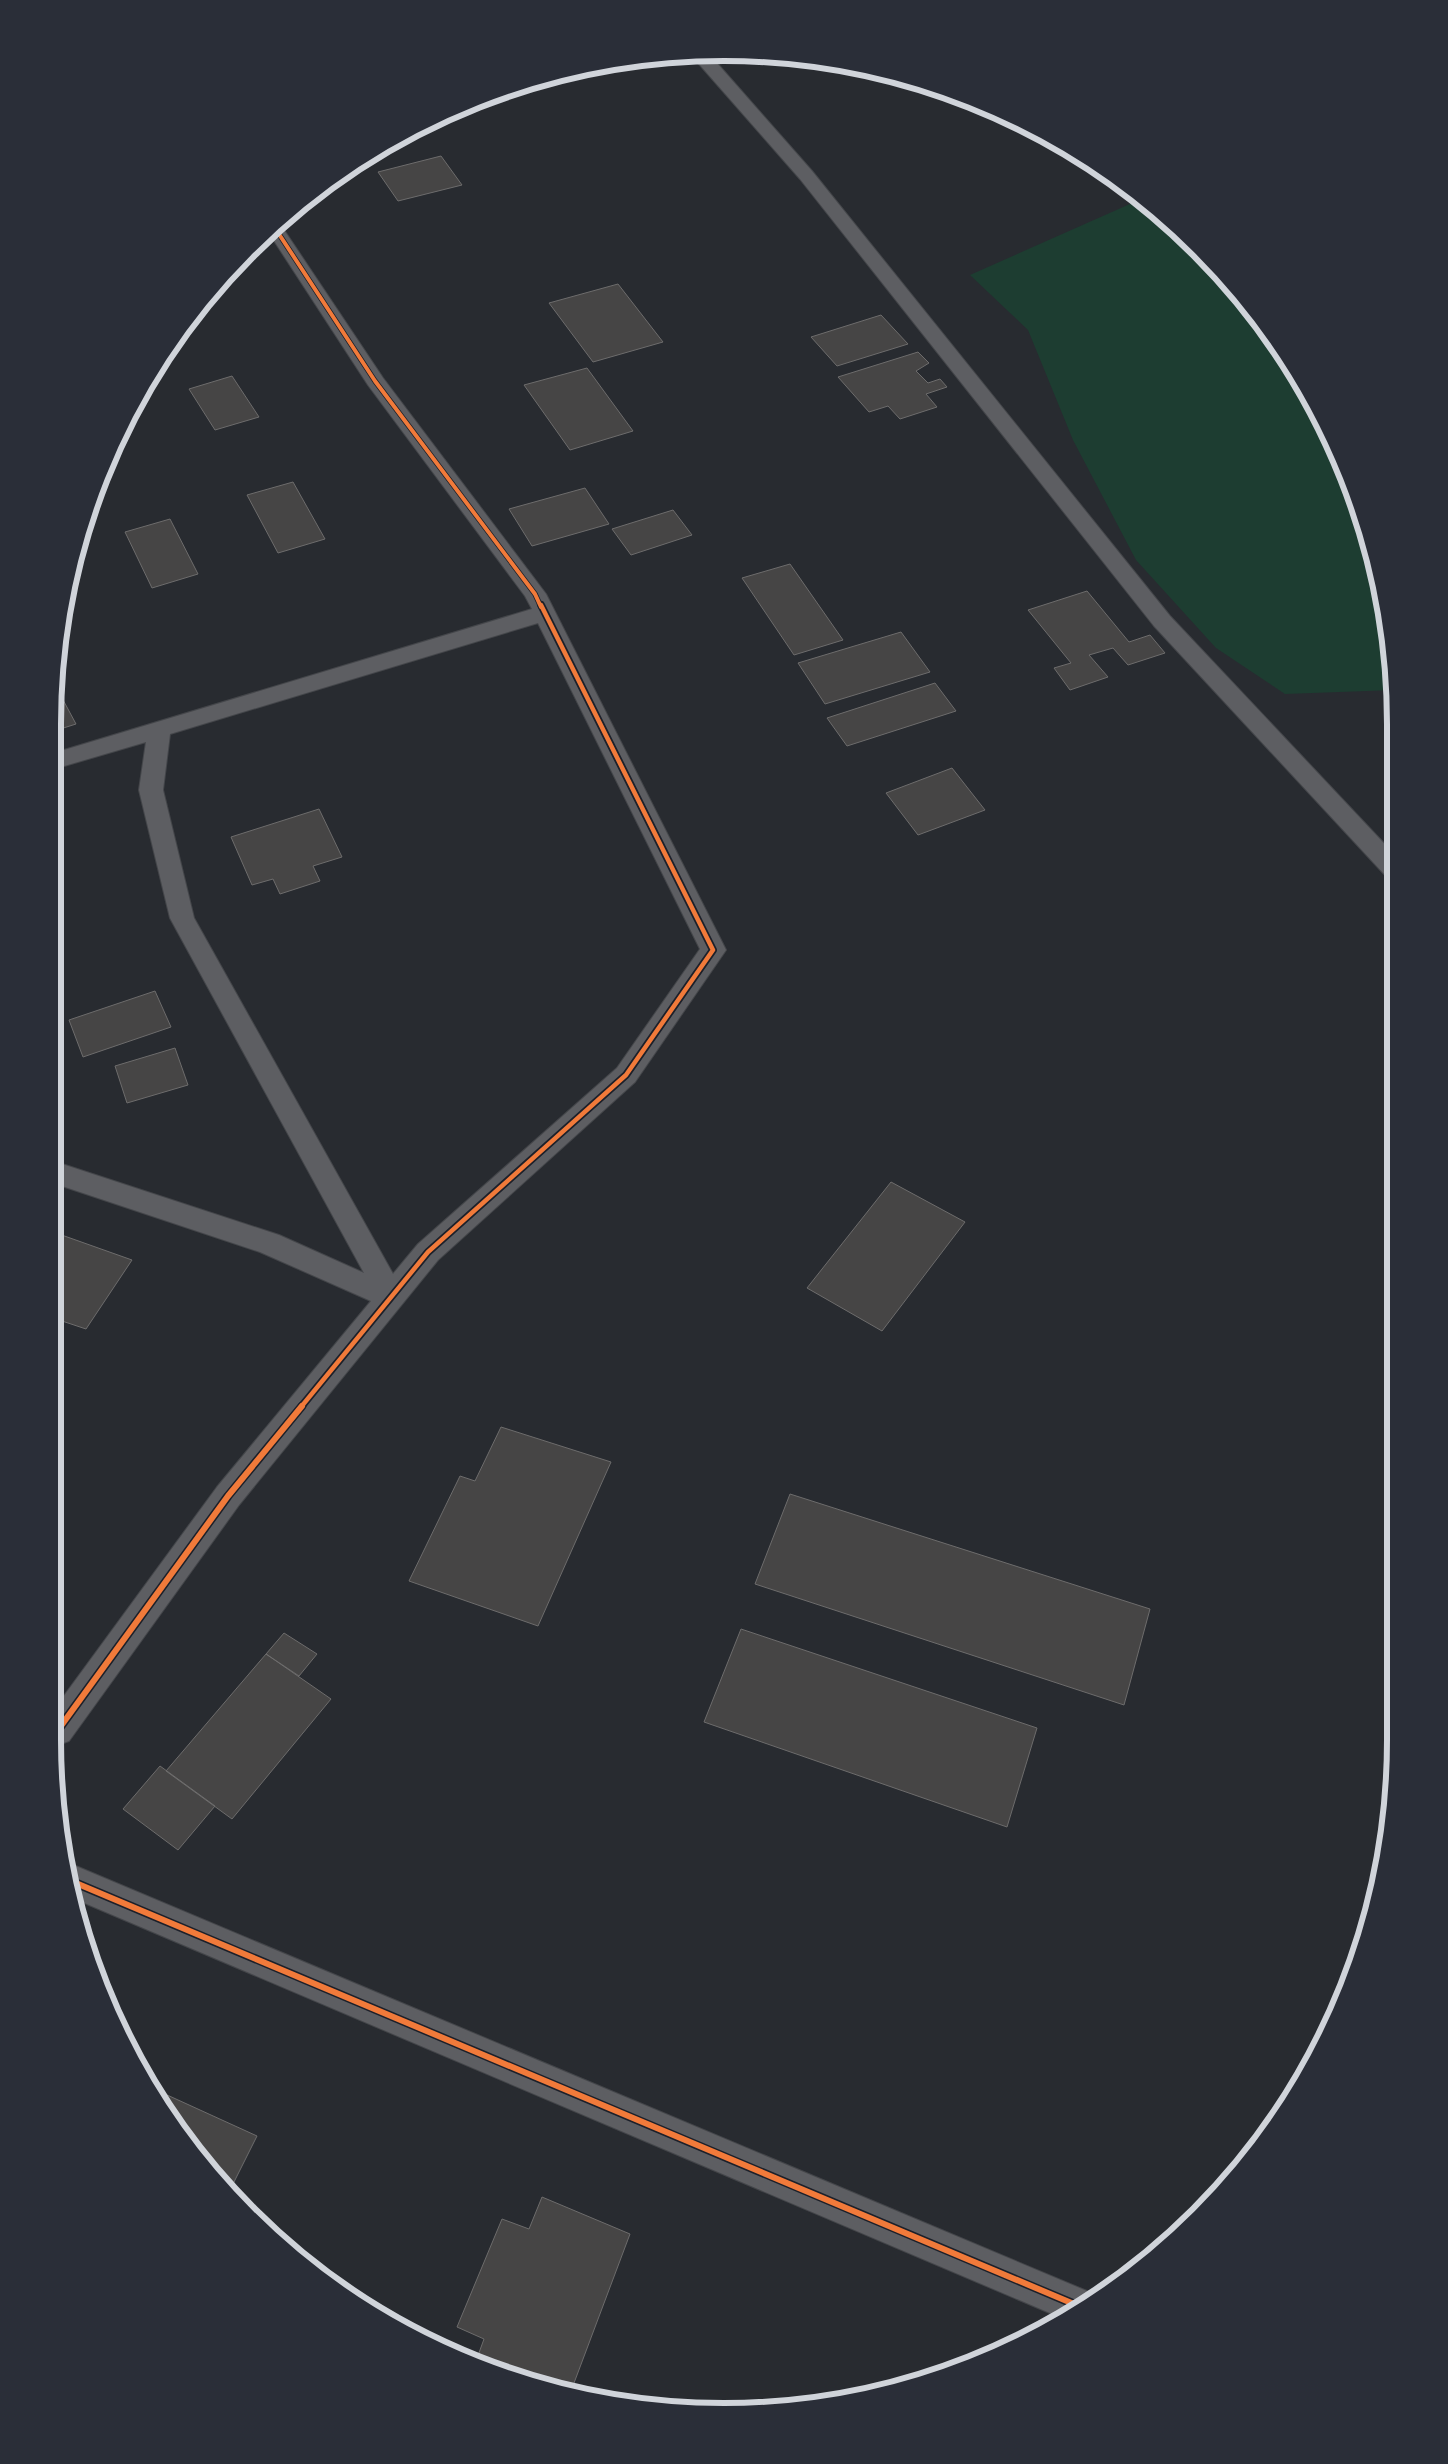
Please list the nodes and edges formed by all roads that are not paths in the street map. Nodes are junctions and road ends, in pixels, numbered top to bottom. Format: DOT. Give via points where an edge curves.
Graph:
graph roads {
  1 [pos="706,62"];
  2 [pos="279,234"];
  3 [pos="545,614"];
  4 [pos="159,729"];
  5 [pos="61,759"];
  6 [pos="1387,862"];
  7 [pos="61,1176"];
  8 [pos="392,1298"];
  9 [pos="61,1726"];
  10 [pos="77,1883"];
  11 [pos="1072,2303"];
  1 -- 6 [label="street" via="806,175 1162,622"];
  2 -- 3 [label="street" via="375,381 535,594"];
  3 -- 4 [label="street"];
  3 -- 8 [label="street" via="713,950 626,1075 428,1252"];
  4 -- 5 [label="street"];
  4 -- 8 [label="street" via="151,790 182,918"];
  7 -- 8 [label="street" via="269,1244"];
  8 -- 9 [label="street" via="228,1496"];
  10 -- 11 [label="street"];
}
